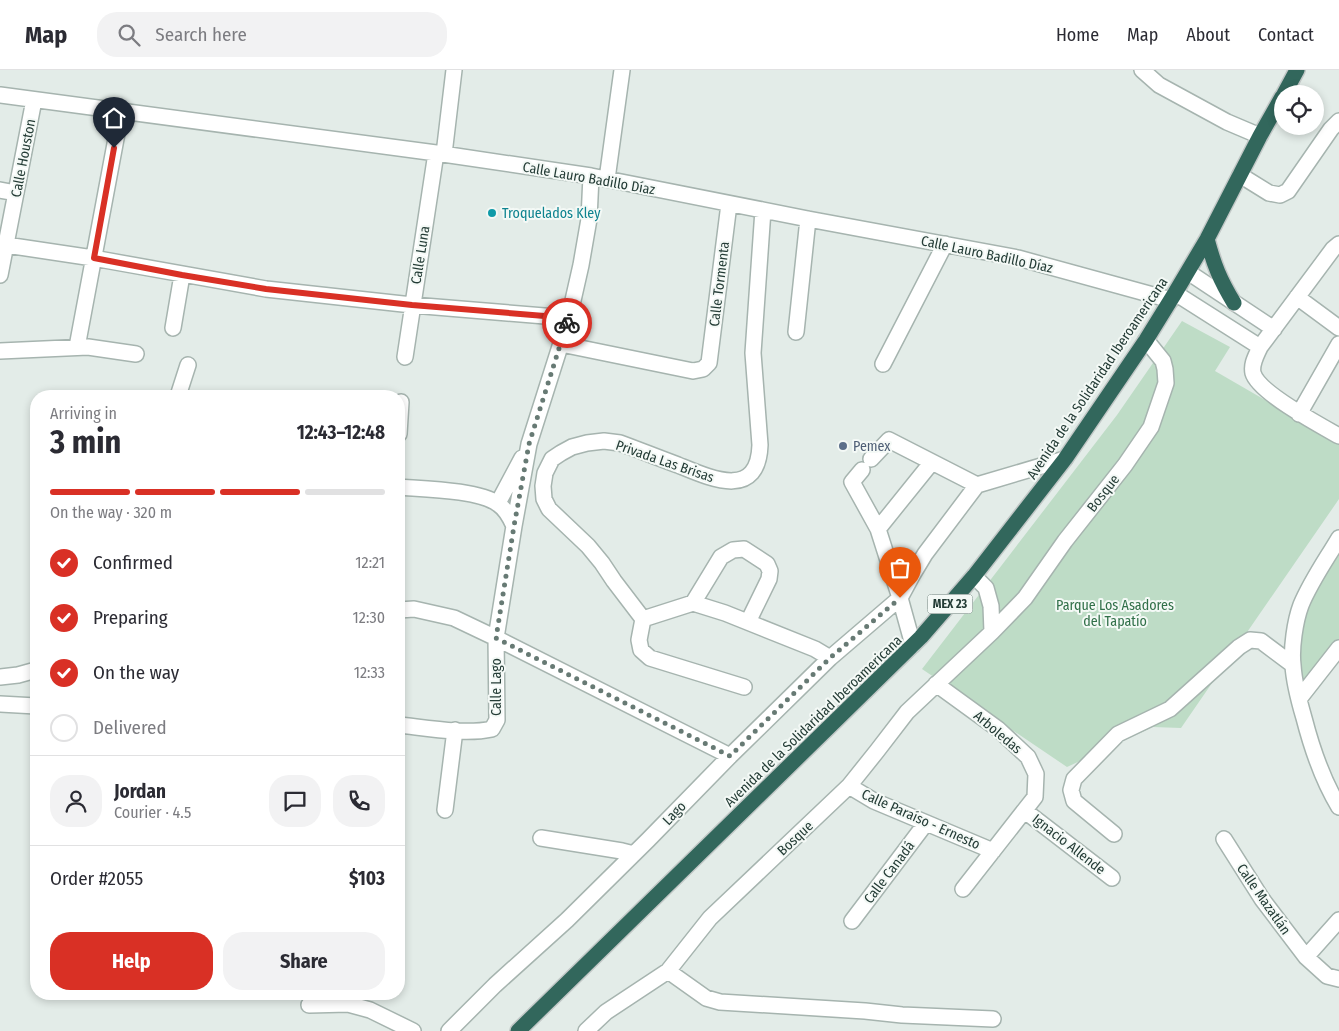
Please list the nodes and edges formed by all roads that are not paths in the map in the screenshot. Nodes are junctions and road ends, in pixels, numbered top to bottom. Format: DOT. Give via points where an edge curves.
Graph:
graph roads {
  1 [pos="454,70"];
  2 [pos="622,70"];
  3 [pos="1142,70"];
  4 [pos="1292,80"];
  5 [pos="0,95"];
  6 [pos="34,100"];
  7 [pos="121,112"];
  8 [pos="1339,121"];
  9 [pos="1260,136"];
  10 [pos="440,154"];
  11 [pos="1240,175"];
  12 [pos="592,176"];
  13 [pos="607,179"];
  14 [pos="0,190"];
  15 [pos="16,193"];
  16 [pos="730,204"];
  17 [pos="763,210"];
  18 [pos="808,219"];
  19 [pos="1207,239"];
  20 [pos="946,244"];
  21 [pos="1339,244"];
  22 [pos="6,245"];
  23 [pos="94,258"];
  24 [pos="1188,272"];
  25 [pos="0,275"];
  26 [pos="182,275"];
  27 [pos="1173,296"];
  28 [pos="1297,298"];
  29 [pos="1234,302"];
  30 [pos="412,305"];
  31 [pos="569,318"];
  32 [pos="173,328"];
  33 [pos="1339,328"];
  34 [pos="1274,329"];
  35 [pos="796,332"];
  36 [pos="1146,340"];
  37 [pos="562,344"];
  38 [pos="1339,344"];
  39 [pos="77,346"];
  40 [pos="1260,347"];
  41 [pos="0,351"];
  42 [pos="136,354"];
  43 [pos="405,357"];
  44 [pos="188,364"];
  45 [pos="883,364"];
  46 [pos="180,390"];
  47 [pos="1299,414"];
  48 [pos="1339,436"];
  49 [pos="529,444"];
  50 [pos="1065,459"];
  51 [pos="932,462"];
  52 [pos="977,485"];
  53 [pos="405,487"];
  54 [pos="498,503"];
  55 [pos="514,526"];
  56 [pos="878,528"];
  57 [pos="1339,538"];
  58 [pos="974,576"];
  59 [pos="900,598"];
  60 [pos="693,603"];
  61 [pos="405,610"];
  62 [pos="643,619"];
  63 [pos="748,622"];
  64 [pos="992,632"];
  65 [pos="496,638"];
  66 [pos="913,645"];
  67 [pos="1339,648"];
  68 [pos="830,658"];
  69 [pos="1293,665"];
  70 [pos="30,672"];
  71 [pos="0,677"];
  72 [pos="936,684"];
  73 [pos="744,687"];
  74 [pos="1298,699"];
  75 [pos="0,704"];
  76 [pos="30,706"];
  77 [pos="405,726"];
  78 [pos="455,730"];
  79 [pos="730,756"];
  80 [pos="849,786"];
  81 [pos="1339,807"];
  82 [pos="445,810"];
  83 [pos="1025,811"];
  84 [pos="926,823"];
  85 [pos="1114,834"];
  86 [pos="541,838"];
  87 [pos="1224,839"];
  88 [pos="993,851"];
  89 [pos="634,854"];
  90 [pos="1112,878"];
  91 [pos="963,889"];
  92 [pos="1339,920"];
  93 [pos="852,921"];
  94 [pos="1306,957"];
  95 [pos="668,971"];
  96 [pos="1339,979"];
  97 [pos="309,1005"];
  98 [pos="993,1019"];
  99 [pos="413,1031"];
  100 [pos="449,1031"];
  101 [pos="518,1031"];
  102 [pos="586,1031"];
  1 -- 10 [label="street, Calle Luna"];
  2 -- 13 [label="street"];
  3 -- 9 [label="street" via="1159,85"];
  4 -- 9 [label="highway, Avenida de la Solidaridad Iberoamericana / MEX 23"];
  5 -- 6 [label="street, Calle Lauro Badillo Díaz"];
  6 -- 7 [label="street, Calle Lauro Badillo Díaz"];
  6 -- 15 [label="street, Calle Houston"];
  7 -- 10 [label="street, Calle Lauro Badillo Díaz"];
  7 -- 23 [label="street"];
  8 -- 11 [label="street" via="1288,191 1280,195 1269,193"];
  9 -- 11 [label="highway, Avenida de la Solidaridad Iberoamericana / MEX 23"];
  10 -- 12 [label="street, Calle Lauro Badillo Díaz"];
  10 -- 30 [label="street, Calle Luna"];
  11 -- 19 [label="highway, Avenida de la Solidaridad Iberoamericana / MEX 23"];
  12 -- 13 [label="street, Calle Lauro Badillo Díaz"];
  12 -- 31 [label="street, Calle Lago" via="589,218"];
  13 -- 16 [label="street, Calle Lauro Badillo Díaz"];
  14 -- 15 [label="street"];
  15 -- 22 [label="street, Calle Houston"];
  16 -- 17 [label="street, Calle Lauro Badillo Díaz"];
  16 -- 37 [label="street, Calle Tormenta" via="709,364 693,371"];
  17 -- 18 [label="street, Calle Lauro Badillo Díaz"];
  17 -- 62 [label="street, Privada Las Brisas" via="753,353 760,457 750,474 732,481 711,478 620,443 604,441 572,447 552,459 545,473 544,499 549,509 602,562"];
  18 -- 20 [label="street, Calle Lauro Badillo Díaz"];
  18 -- 35 [label="street"];
  19 -- 24 [label="highway, Avenida de la Solidaridad Iberoamericana / MEX 23"];
  19 -- 29 [label="highway" via="1222,283"];
  20 -- 27 [label="street, Calle Lauro Badillo Díaz"];
  20 -- 45 [label="street"];
  21 -- 28 [label="street"];
  22 -- 23 [label="street"];
  22 -- 25 [label="street, Calle Houston"];
  23 -- 26 [label="street"];
  23 -- 39 [label="street"];
  24 -- 27 [label="highway, Avenida de la Solidaridad Iberoamericana / MEX 23"];
  24 -- 29 [label="street"];
  26 -- 30 [label="street" via="266,289"];
  26 -- 32 [label="street"];
  27 -- 36 [label="highway, Avenida de la Solidaridad Iberoamericana / MEX 23"];
  27 -- 40 [label="street, Calle Lauro Badillo Díaz"];
  28 -- 33 [label="street"];
  28 -- 34 [label="street"];
  29 -- 34 [label="street"];
  30 -- 31 [label="street"];
  30 -- 43 [label="street, Calle Luna"];
  31 -- 37 [label="street, Calle Lago"];
  34 -- 40 [label="street"];
  36 -- 50 [label="highway, Avenida de la Solidaridad Iberoamericana / MEX 23"];
  36 -- 64 [label="street, Bosque" via="1163,361 1166,383 1151,427 1025,598"];
  37 -- 49 [label="street, Calle Lago"];
  38 -- 47 [label="street"];
  39 -- 41 [label="street"];
  39 -- 42 [label="street"];
  40 -- 47 [label="street" via="1252,370 1256,380"];
  44 -- 46 [label="street"];
  47 -- 48 [label="street"];
  49 -- 54 [label="street"];
  49 -- 55 [label="street, Calle Lago"];
  50 -- 52 [label="street"];
  50 -- 58 [label="highway, Avenida de la Solidaridad Iberoamericana / MEX 23"];
  51 -- 52 [label="street"];
  51 -- 56 [label="street"];
  51 -- 56 [label="street" via="889,440 866,464 852,482"];
  52 -- 59 [label="street" via="925,554"];
  53 -- 54 [label="street" via="464,492"];
  54 -- 55 [label="street"];
  55 -- 65 [label="street, Calle Lago"];
  56 -- 59 [label="street"];
  57 -- 69 [label="street" via="1301,606 1293,639"];
  58 -- 64 [label="street" via="986,588 991,606"];
  58 -- 66 [label="highway, Avenida de la Solidaridad Iberoamericana / MEX 23"];
  59 -- 66 [label="street"];
  59 -- 68 [label="street, Lago"];
  60 -- 62 [label="street"];
  60 -- 63 [label="street"];
  60 -- 63 [label="street" via="721,557 733,550 744,549 767,564 770,571"];
  61 -- 65 [label="street" via="454,618"];
  62 -- 73 [label="street" via="639,640 641,650 650,658"];
  63 -- 68 [label="street"];
  64 -- 72 [label="street, Bosque"];
  65 -- 78 [label="street, Calle Lago" via="497,720 492,729"];
  65 -- 79 [label="street"];
  66 -- 101 [label="highway, Avenida de la Solidaridad Iberoamericana / MEX 23"];
  67 -- 74 [label="street"];
  68 -- 79 [label="street, Lago"];
  69 -- 74 [label="street"];
  69 -- 85 [label="street" via="1261,641 1250,640 1170,709 1118,734 1074,778 1071,790 1074,801"];
  70 -- 71 [label="street"];
  72 -- 80 [label="street, Bosque" via="907,712"];
  72 -- 83 [label="street, Arboledas" via="998,729 1028,758 1036,774 1034,797"];
  74 -- 81 [label="street" via="1312,749"];
  75 -- 76 [label="street"];
  77 -- 78 [label="street"];
  78 -- 82 [label="street"];
  79 -- 89 [label="street, Lago"];
  80 -- 84 [label="street, Calle Paraíso - Ernesto" via="874,801"];
  80 -- 95 [label="street, Bosque" via="710,918"];
  83 -- 88 [label="street, Arboledas"];
  83 -- 90 [label="street, Ignacio Allende"];
  84 -- 88 [label="street, Calle Paraíso - Ernesto"];
  84 -- 93 [label="street, Calle Canadá"];
  86 -- 89 [label="street"];
  87 -- 94 [label="street, Calle Mazatlán"];
  88 -- 91 [label="street, Arboledas"];
  89 -- 100 [label="street, Lago"];
  92 -- 94 [label="street"];
  94 -- 96 [label="street, Calle Mazatlán" via="1327,976"];
  95 -- 98 [label="street" via="706,998 720,1002"];
  95 -- 102 [label="street, Bosque" via="606,1012"];
  97 -- 99 [label="street" via="348,1004 370,1010"];
}
